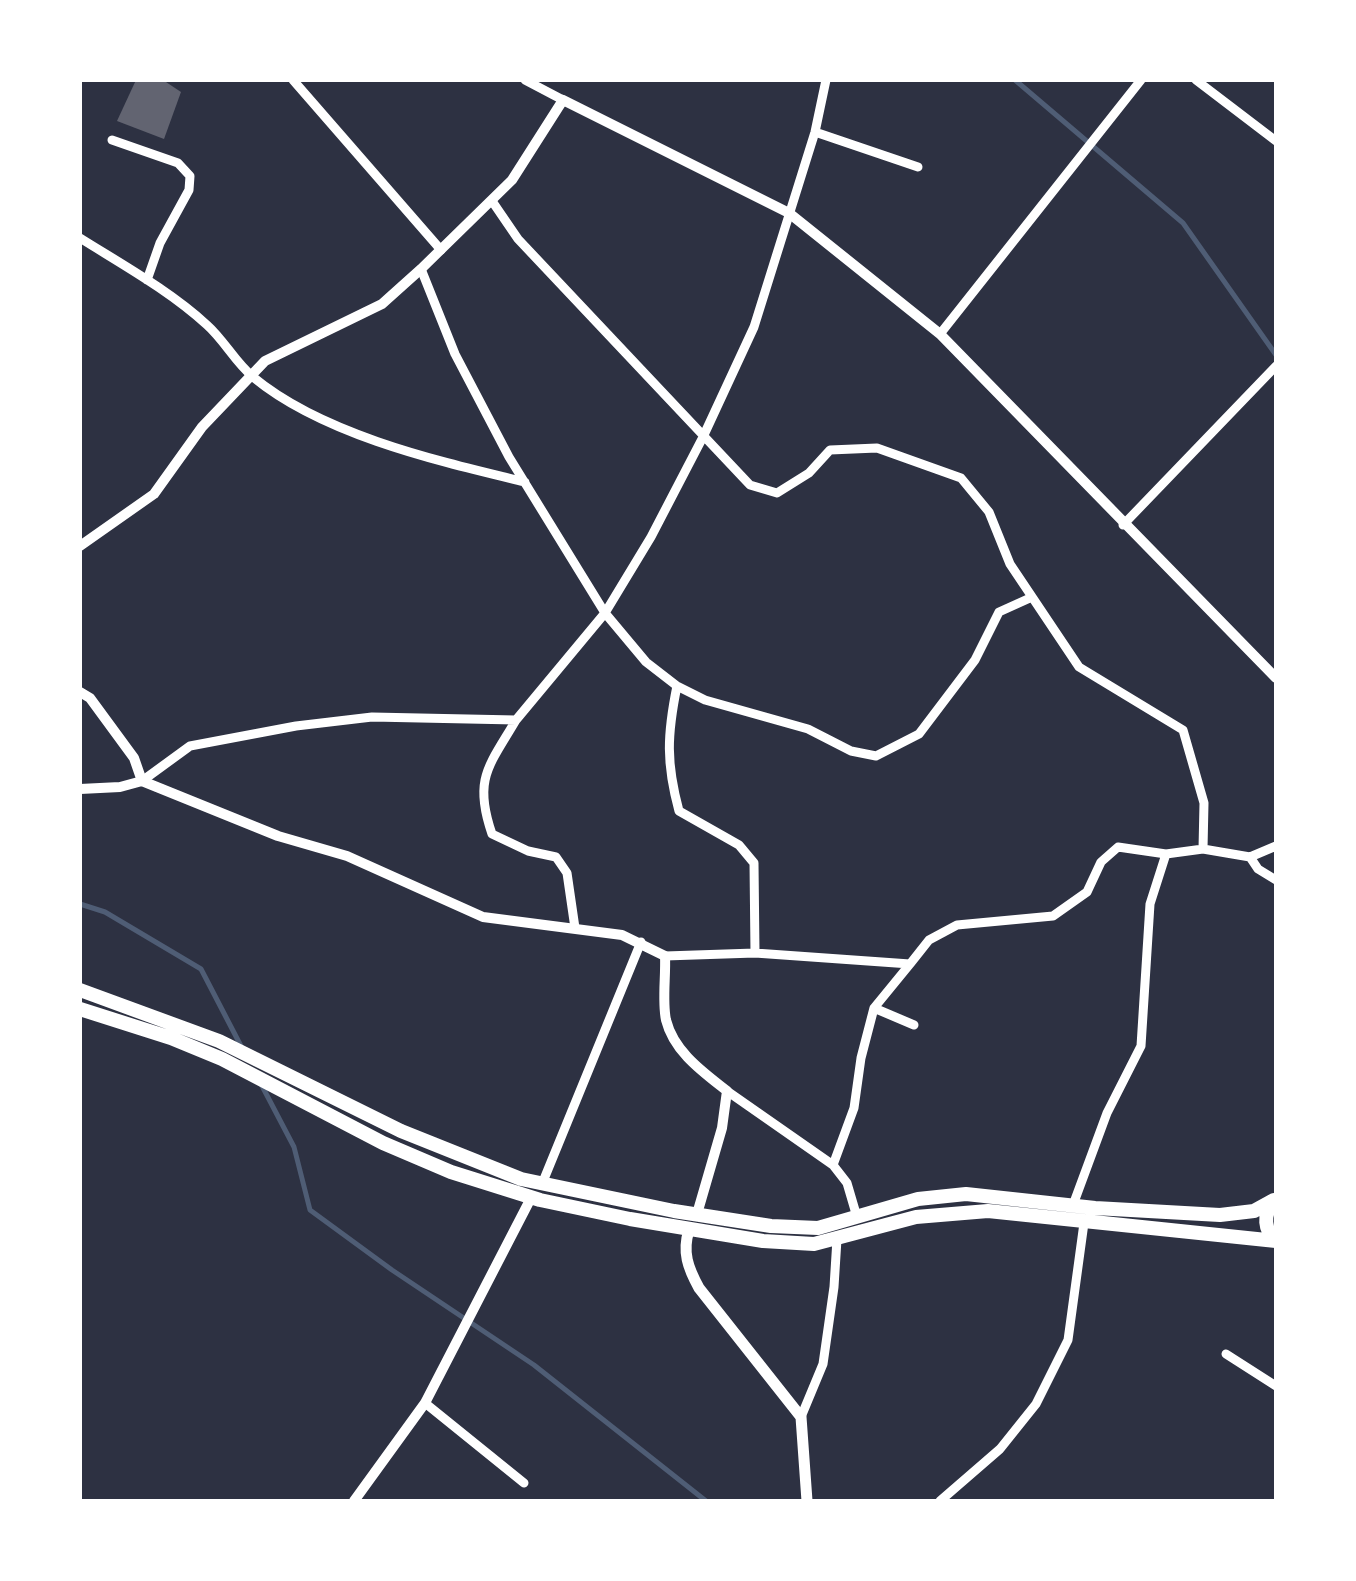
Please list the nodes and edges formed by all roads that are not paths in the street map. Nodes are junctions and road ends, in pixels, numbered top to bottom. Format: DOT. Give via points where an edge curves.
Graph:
graph roads {
  1 [pos="293,80"];
  2 [pos="525,80"];
  3 [pos="826,80"];
  4 [pos="1140,80"];
  5 [pos="1196,80"];
  6 [pos="563,100"];
  7 [pos="816,132"];
  8 [pos="112,140"];
  9 [pos="1276,141"];
  10 [pos="918,167"];
  11 [pos="492,201"];
  12 [pos="788,213"];
  13 [pos="80,238"];
  14 [pos="441,250"];
  15 [pos="421,269"];
  16 [pos="147,280"];
  17 [pos="940,334"];
  18 [pos="1276,366"];
  19 [pos="252,376"];
  20 [pos="702,437"];
  21 [pos="524,482"];
  22 [pos="1123,525"];
  23 [pos="80,546"];
  24 [pos="1030,598"];
  25 [pos="606,614"];
  26 [pos="1276,678"];
  27 [pos="678,686"];
  28 [pos="80,692"];
  29 [pos="516,720"];
  30 [pos="142,781"];
  31 [pos="80,789"];
  32 [pos="1276,846"];
  33 [pos="1202,848"];
  34 [pos="1166,854"];
  35 [pos="1250,856"];
  36 [pos="1276,880"];
  37 [pos="575,928"];
  38 [pos="641,942"];
  39 [pos="755,953"];
  40 [pos="666,956"];
  41 [pos="910,964"];
  42 [pos="80,990"];
  43 [pos="874,1008"];
  44 [pos="80,1009"];
  45 [pos="914,1024"];
  46 [pos="727,1091"];
  47 [pos="833,1165"];
  48 [pos="537,1188"];
  49 [pos="1275,1200"];
  50 [pos="1073,1205"];
  51 [pos="697,1214"];
  52 [pos="856,1217"];
  53 [pos="1084,1222"];
  54 [pos="689,1230"];
  55 [pos="836,1240"];
  56 [pos="1276,1241"];
  57 [pos="1226,1354"];
  58 [pos="1276,1386"];
  59 [pos="425,1403"];
  60 [pos="801,1417"];
  61 [pos="524,1482"];
  62 [pos="354,1501"];
  63 [pos="807,1501"];
  64 [pos="940,1501"];
  1 -- 14 [label="street"];
  2 -- 6 [label="street"];
  3 -- 7 [label="street"];
  4 -- 17 [label="street"];
  5 -- 9 [label="street"];
  6 -- 11 [label="street"];
  6 -- 12 [label="street"];
  7 -- 10 [label="street"];
  7 -- 12 [label="street"];
  8 -- 16 [label="street" via="178,163 190,176 190,190"];
  11 -- 14 [label="street"];
  11 -- 20 [label="street" via="518,238"];
  12 -- 17 [label="street"];
  12 -- 20 [label="street" via="754,327"];
  13 -- 16 [label="street"];
  14 -- 15 [label="street"];
  15 -- 19 [label="street" via="382,304 265,361"];
  15 -- 21 [label="street" via="455,354"];
  16 -- 19 [label="street" via="208,326"];
  17 -- 22 [label="street"];
  18 -- 22 [label="street"];
  19 -- 21 [label="street" via="348,430"];
  19 -- 23 [label="street" via="202,427 154,494"];
  20 -- 24 [label="street" via="750,486 778,494 830,450 877,448 961,478 989,512"];
  20 -- 25 [label="street"];
  21 -- 25 [label="street"];
  22 -- 26 [label="street"];
  24 -- 27 [label="street" via="998,612 975,660 919,734 876,756"];
  24 -- 33 [label="street" via="1079,667 1183,730 1204,803"];
  25 -- 27 [label="street" via="646,662"];
  25 -- 29 [label="street"];
  27 -- 39 [label="street" via="668,734 679,811 739,845 754,863"];
  28 -- 30 [label="street" via="134,758"];
  29 -- 30 [label="street" via="372,717 296,726 190,746"];
  29 -- 37 [label="street" via="483,774 484,812 492,834 556,857 567,873"];
  30 -- 31 [label="street"];
  30 -- 37 [label="street" via="278,836 348,856 483,916"];
  32 -- 35 [label="street"];
  33 -- 34 [label="street"];
  33 -- 35 [label="street"];
  34 -- 41 [label="street" via="1118,847 1101,862 1088,892 1053,916 956,926 929,940"];
  34 -- 50 [label="street" via="1150,904 1141,1046 1106,1113"];
  35 -- 36 [label="street"];
  37 -- 38 [label="street"];
  38 -- 40 [label="street"];
  38 -- 48 [label="street"];
  39 -- 40 [label="street"];
  39 -- 41 [label="street"];
  40 -- 46 [label="street" via="666,1018 696,1066"];
  41 -- 43 [label="street"];
  42 -- 48 [label="main road" via="219,1041"];
  43 -- 45 [label="street"];
  43 -- 47 [label="street" via="854,1108"];
  44 -- 48 [label="main road" via="222,1059 417,1159"];
  46 -- 47 [label="street"];
  46 -- 51 [label="street"];
  47 -- 52 [label="street" via="848,1184"];
  48 -- 51 [label="main road"];
  48 -- 54 [label="main road"];
  48 -- 59 [label="street"];
  49 -- 50 [label="main road" via="1254,1211 1220,1215"];
  49 -- 56 [label="main road" via="1266,1225"];
  50 -- 52 [label="main road" via="966,1194"];
  51 -- 52 [label="main road" via="799,1228"];
  51 -- 54 [label="main road"];
  53 -- 55 [label="main road" via="967,1211 916,1217"];
  53 -- 56 [label="main road"];
  53 -- 64 [label="street" via="1068,1340 1036,1404 1000,1449"];
  54 -- 55 [label="main road" via="797,1244"];
  54 -- 60 [label="main road" via="686,1256 699,1288"];
  55 -- 60 [label="street" via="823,1364"];
  57 -- 58 [label="street"];
  59 -- 61 [label="street"];
  59 -- 62 [label="street"];
  60 -- 63 [label="main road"];
}
